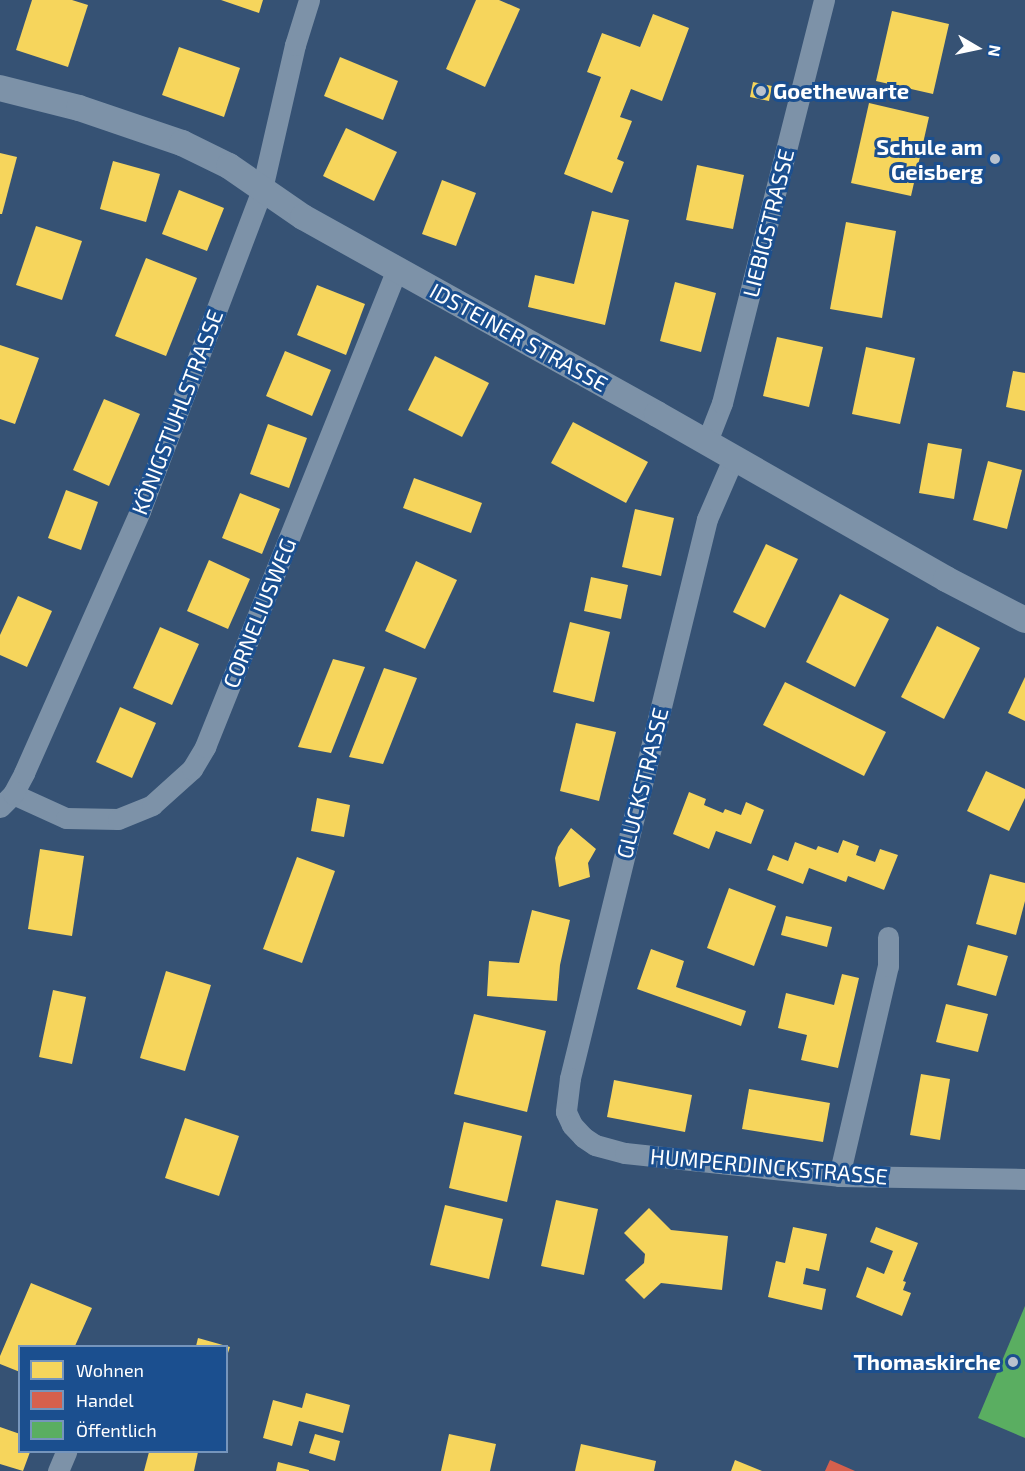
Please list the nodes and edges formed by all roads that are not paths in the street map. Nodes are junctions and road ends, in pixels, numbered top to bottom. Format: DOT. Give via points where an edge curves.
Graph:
graph roads {
  1 [pos="309,0"];
  2 [pos="824,0"];
  3 [pos="0,87"];
  4 [pos="262,189"];
  5 [pos="398,269"];
  6 [pos="706,444"];
  7 [pos="733,459"];
  8 [pos="1025,620"];
  9 [pos="6,800"];
  10 [pos="888,937"];
  11 [pos="566,1112"];
  12 [pos="839,1176"];
  13 [pos="1025,1179"];
  14 [pos="66,1453"];
  15 [pos="58,1471"];
  1 -- 4 [label="street, KÖNIGSTUHLSTRASSE"];
  2 -- 6 [label="street, LIEBIGSTRASSE" via="722,404"];
  3 -- 4 [label="street, IDSTEINER STRASSE" via="80,108 182,142 229,166"];
  4 -- 5 [label="street, IDSTEINER STRASSE" via="303,217"];
  4 -- 9 [label="street, KÖNIGSTUHLSTRASSE" via="140,511"];
  5 -- 6 [label="street, IDSTEINER STRASSE"];
  5 -- 9 [label="street, CORNELIUSWEG" via="205,747 192,769 152,805 118,819 66,818"];
  6 -- 7 [label="street, IDSTEINER STRASSE"];
  7 -- 8 [label="street, IDSTEINER STRASSE"];
  7 -- 11 [label="street, GLUCKSTRASSE" via="707,519 570,1078"];
  10 -- 12 [label="street" via="888,966"];
  11 -- 12 [label="street, HUMPERDINCKSTRASSE" via="583,1137 595,1145 625,1153"];
  12 -- 13 [label="street, HUMPERDINCKSTRASSE"];
  14 -- 15 [label="street"];
}
